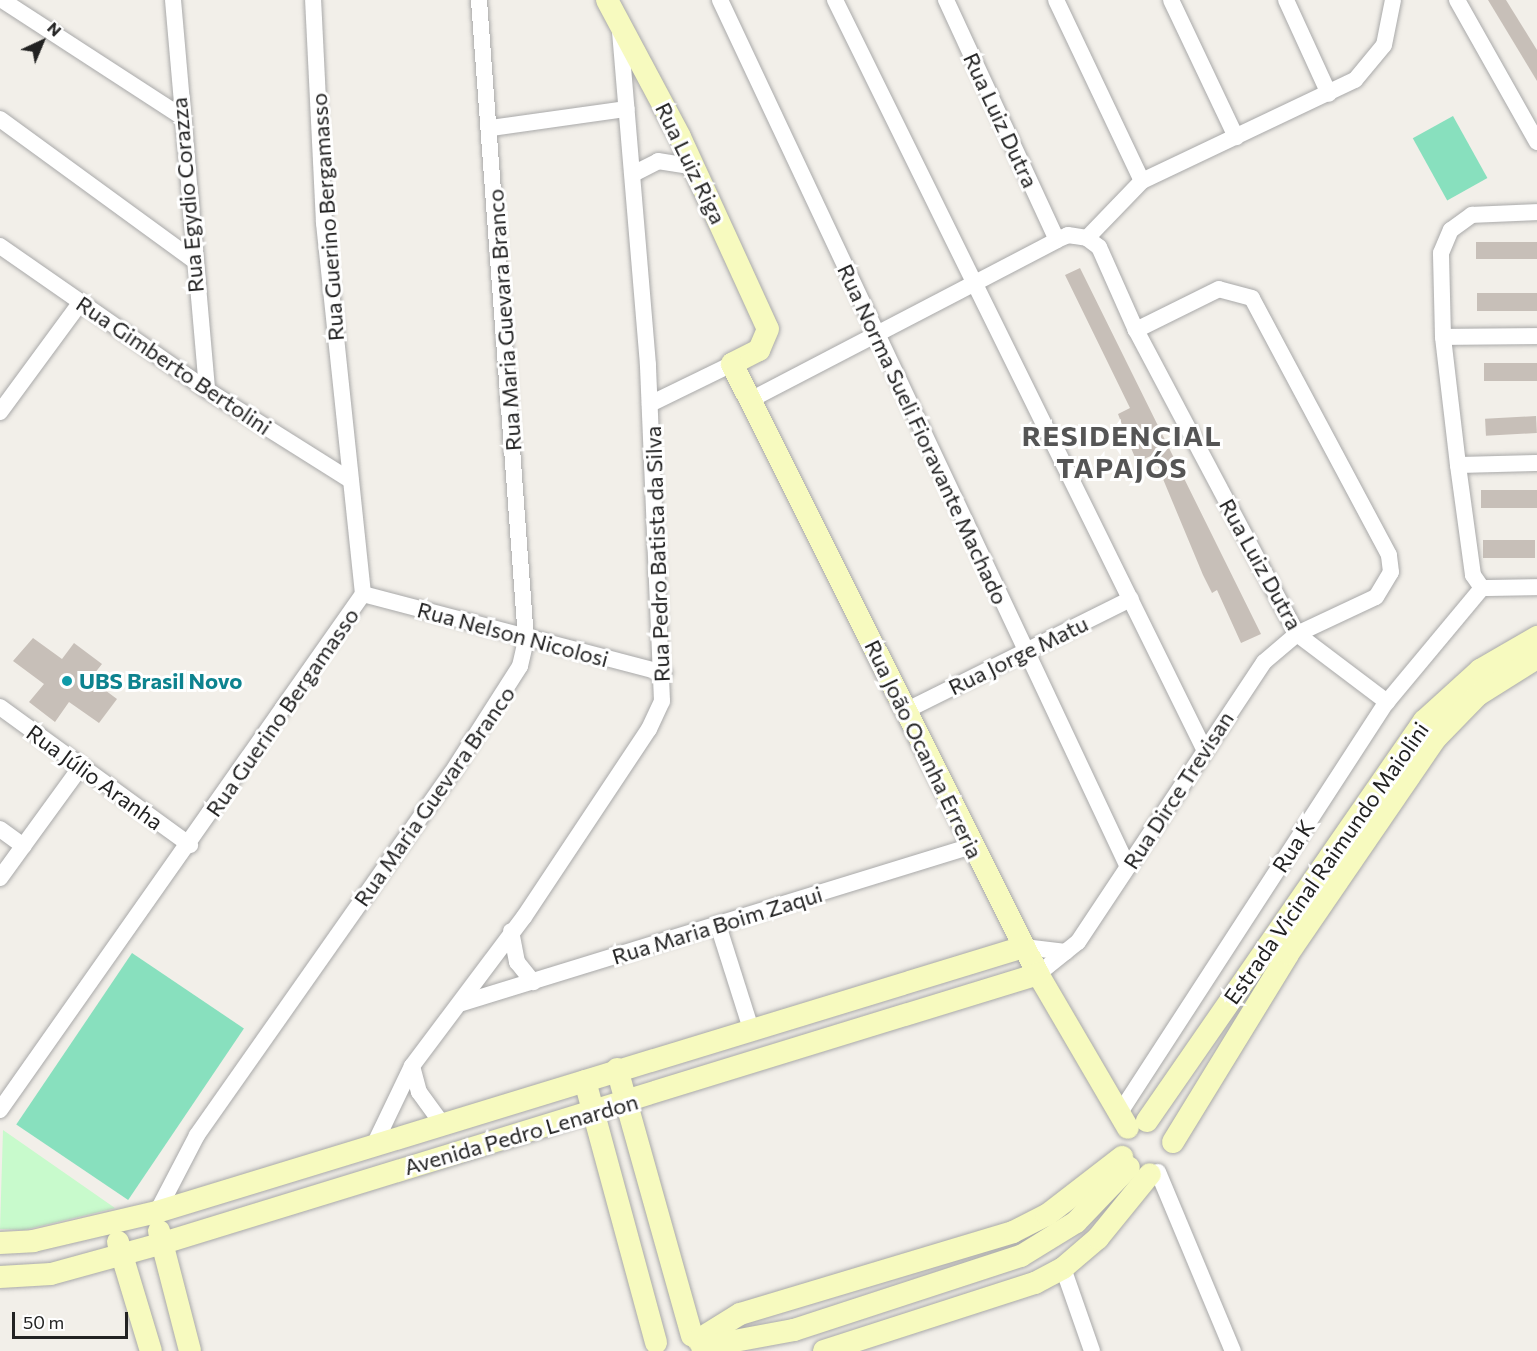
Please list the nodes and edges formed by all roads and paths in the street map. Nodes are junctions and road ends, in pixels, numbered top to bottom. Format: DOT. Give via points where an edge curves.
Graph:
graph roads {
  1 [pos="2,0"];
  2 [pos="173,0"];
  3 [pos="313,0"];
  4 [pos="479,0"];
  5 [pos="608,0"];
  6 [pos="720,0"];
  7 [pos="835,0"];
  8 [pos="946,0"];
  9 [pos="1056,0"];
  10 [pos="1171,0"];
  11 [pos="1286,0"];
  12 [pos="1394,0"];
  13 [pos="1457,0"];
  14 [pos="620,27"];
  15 [pos="1329,94"];
  16 [pos="627,109"];
  17 [pos="179,115"];
  18 [pos="0,119"];
  19 [pos="491,128"];
  20 [pos="1236,137"];
  21 [pos="1537,142"];
  22 [pos="695,167"];
  23 [pos="633,174"];
  24 [pos="1142,181"];
  25 [pos="1537,212"];
  26 [pos="1087,238"];
  27 [pos="1057,240"];
  28 [pos="0,246"];
  29 [pos="192,258"];
  30 [pos="979,284"];
  31 [pos="80,303"];
  32 [pos="1136,330"];
  33 [pos="877,335"];
  34 [pos="1537,336"];
  35 [pos="1443,337"];
  36 [pos="732,364"];
  37 [pos="207,390"];
  38 [pos="752,399"];
  39 [pos="650,404"];
  40 [pos="0,412"];
  41 [pos="1537,463"];
  42 [pos="1458,465"];
  43 [pos="350,480"];
  44 [pos="1537,587"];
  45 [pos="1482,588"];
  46 [pos="363,594"];
  47 [pos="1131,599"];
  48 [pos="1297,634"];
  49 [pos="1537,637"];
  50 [pos="526,639"];
  51 [pos="1023,652"];
  52 [pos="1537,658"];
  53 [pos="664,672"];
  54 [pos="1387,702"];
  55 [pos="0,708"];
  56 [pos="905,711"];
  57 [pos="1204,749"];
  58 [pos="80,768"];
  59 [pos="0,829"];
  60 [pos="190,845"];
  61 [pos="23,846"];
  62 [pos="972,846"];
  63 [pos="1128,867"];
  64 [pos="0,878"];
  65 [pos="718,925"];
  66 [pos="511,931"];
  67 [pos="1024,947"];
  68 [pos="1066,952"];
  69 [pos="1038,974"];
  70 [pos="533,982"];
  71 [pos="462,1003"];
  72 [pos="752,1032"];
  73 [pos="412,1066"];
  74 [pos="617,1069"];
  75 [pos="585,1081"];
  76 [pos="625,1106"];
  77 [pos="0,1110"];
  78 [pos="594,1115"];
  79 [pos="1132,1121"];
  80 [pos="442,1124"];
  81 [pos="376,1141"];
  82 [pos="1173,1142"];
  83 [pos="1125,1162"];
  84 [pos="1154,1173"];
  85 [pos="157,1212"];
  86 [pos="113,1223"];
  87 [pos="0,1243"];
  88 [pos="160,1244"];
  89 [pos="121,1255"];
  90 [pos="1063,1268"];
  91 [pos="0,1277"];
  92 [pos="699,1343"];
  93 [pos="651,1349"];
  94 [pos="151,1351"];
  95 [pos="190,1351"];
  96 [pos="824,1351"];
  97 [pos="1092,1351"];
  98 [pos="1232,1351"];
  1 -- 17 [label="street"];
  2 -- 17 [label="street, Rua Egydio Corazza"];
  3 -- 43 [label="street, Rua Guerino Bergamasso" via="324,223"];
  4 -- 19 [label="street, Rua Maria Guevara Branco"];
  5 -- 14 [label="street, Rua Luiz Riga"];
  6 -- 33 [label="street, Rua Norma Sueli Fioravante Machado"];
  7 -- 30 [label="street"];
  8 -- 27 [label="street, Rua Luiz Dutra"];
  9 -- 24 [label="street"];
  10 -- 20 [label="street"];
  11 -- 15 [label="street"];
  12 -- 15 [label="street" via="1390,31 1377,59 1355,80"];
  13 -- 21 [label="street"];
  14 -- 16 [label="street, Rua Pedro Batista da Silva"];
  14 -- 22 [label="street, Rua Luiz Riga"];
  15 -- 20 [label="street"];
  16 -- 19 [label="street"];
  16 -- 23 [label="street, Rua Pedro Batista da Silva"];
  17 -- 29 [label="street, Rua Egydio Corazza"];
  18 -- 29 [label="street"];
  19 -- 50 [label="street, Rua Maria Guevara Branco"];
  20 -- 24 [label="street"];
  22 -- 23 [label="street" via="658,161"];
  22 -- 36 [label="street, Rua Luiz Riga" via="768,329 759,350"];
  23 -- 39 [label="street, Rua Pedro Batista da Silva"];
  24 -- 26 [label="street"];
  25 -- 35 [label="street" via="1480,213 1457,224 1441,253"];
  26 -- 27 [label="street" via="1068,235"];
  26 -- 32 [label="street, Rua Luiz Dutra" via="1099,248"];
  27 -- 30 [label="street"];
  28 -- 31 [label="street, Rua Gimberto Bertolini"];
  29 -- 37 [label="street, Rua Egydio Corazza"];
  30 -- 33 [label="street"];
  30 -- 47 [label="street"];
  31 -- 37 [label="street, Rua Gimberto Bertolini"];
  31 -- 40 [label="street"];
  32 -- 48 [label="street, Rua Luiz Dutra"];
  32 -- 48 [label="street, Rua Dirce Trevisan" via="1214,291 1237,289 1259,307 1389,555 1390,578 1371,600"];
  33 -- 38 [label="street"];
  33 -- 51 [label="street, Rua Norma Sueli Fioravante Machado"];
  34 -- 35 [label="street"];
  35 -- 42 [label="street"];
  36 -- 38 [label="street, Rua João Ocanha Erreria"];
  36 -- 39 [label="street"];
  37 -- 43 [label="street, Rua Gimberto Bertolini"];
  38 -- 56 [label="street, Rua João Ocanha Erreria"];
  39 -- 53 [label="street, Rua Pedro Batista da Silva"];
  41 -- 42 [label="street"];
  42 -- 45 [label="street" via="1473,575"];
  43 -- 46 [label="street, Rua Guerino Bergamasso"];
  44 -- 45 [label="street"];
  45 -- 54 [label="street, Rua K"];
  46 -- 50 [label="street, Rua Nelson Nicolosi"];
  46 -- 60 [label="street, Rua Guerino Bergamasso"];
  47 -- 51 [label="street, Rua Jorge Matu"];
  47 -- 57 [label="street"];
  48 -- 54 [label="street, Rua Luiz Dutra"];
  48 -- 57 [label="street, Rua Dirce Trevisan" via="1264,662"];
  49 -- 79 [label="street, Estrada Vicinal Raimundo Maiolini" via="1480,670 1424,721"];
  50 -- 53 [label="street, Rua Nelson Nicolosi"];
  50 -- 85 [label="street, Rua Maria Guevara Branco" via="510,689 197,1135"];
  51 -- 56 [label="street, Rua Jorge Matu"];
  51 -- 63 [label="street, Rua Norma Sueli Fioravante Machado"];
  52 -- 82 [label="street, Estrada Vicinal Raimundo Maiolini" via="1478,695 1436,739 1288,954"];
  53 -- 66 [label="street, Rua Pedro Batista da Silva" via="662,700 649,729"];
  54 -- 79 [label="street, Rua K"];
  55 -- 58 [label="street, Rua Júlio Aranha"];
  56 -- 62 [label="street, Rua João Ocanha Erreria"];
  57 -- 63 [label="street, Rua Dirce Trevisan"];
  58 -- 60 [label="street, Rua Júlio Aranha"];
  58 -- 61 [label="street"];
  59 -- 61 [label="street"];
  60 -- 77 [label="street, Rua Guerino Bergamasso"];
  61 -- 64 [label="street"];
  62 -- 65 [label="street, Rua Maria Boim Zaqui"];
  62 -- 67 [label="street, Rua João Ocanha Erreria"];
  63 -- 68 [label="street, Rua Dirce Trevisan"];
  65 -- 70 [label="street, Rua Maria Boim Zaqui"];
  65 -- 72 [label="street"];
  66 -- 70 [label="street" via="517,962"];
  66 -- 71 [label="street, Rua Pedro Batista da Silva"];
  67 -- 68 [label="street"];
  67 -- 69 [label="street, Rua João Ocanha Erreria"];
  67 -- 72 [label="street, Avenida Pedro Lenardon"];
  68 -- 69 [label="street, Rua Dirce Trevisan"];
  69 -- 76 [label="street, Avenida Pedro Lenardon"];
  69 -- 79 [label="street, Rua João Ocanha Erreria"];
  70 -- 71 [label="street, Rua Maria Boim Zaqui"];
  71 -- 73 [label="street, Rua Pedro Batista da Silva"];
  72 -- 74 [label="street, Avenida Pedro Lenardon"];
  73 -- 80 [label="street" via="419,1092"];
  73 -- 81 [label="street, Rua Pedro Batista da Silva"];
  74 -- 75 [label="street, Avenida Pedro Lenardon"];
  74 -- 76 [label="street"];
  75 -- 78 [label="street"];
  75 -- 80 [label="street, Avenida Pedro Lenardon"];
  76 -- 78 [label="street, Avenida Pedro Lenardon"];
  76 -- 92 [label="street"];
  78 -- 88 [label="street, Avenida Pedro Lenardon" via="402,1166"];
  78 -- 93 [label="street"];
  79 -- 82 [label="street" via="1159,1124"];
  79 -- 83 [label="street"];
  80 -- 81 [label="street, Avenida Pedro Lenardon"];
  81 -- 85 [label="street, Avenida Pedro Lenardon"];
  82 -- 84 [label="street" via="1168,1164"];
  83 -- 84 [label="street"];
  83 -- 92 [label="street" via="1047,1215 1013,1232 740,1314"];
  83 -- 92 [label="street" via="1076,1222 1021,1256 794,1330"];
  84 -- 90 [label="street" via="1098,1238"];
  84 -- 98 [label="street"];
  85 -- 86 [label="street, Avenida Pedro Lenardon"];
  85 -- 88 [label="street"];
  86 -- 87 [label="street, Avenida Pedro Lenardon"];
  86 -- 89 [label="street"];
  88 -- 89 [label="street, Avenida Pedro Lenardon"];
  88 -- 95 [label="street"];
  89 -- 91 [label="street, Avenida Pedro Lenardon" via="51,1274"];
  89 -- 94 [label="street"];
  90 -- 96 [label="street" via="1035,1283"];
  90 -- 97 [label="street"];
  92 -- 93 [label="street" via="672,1334"];
}
